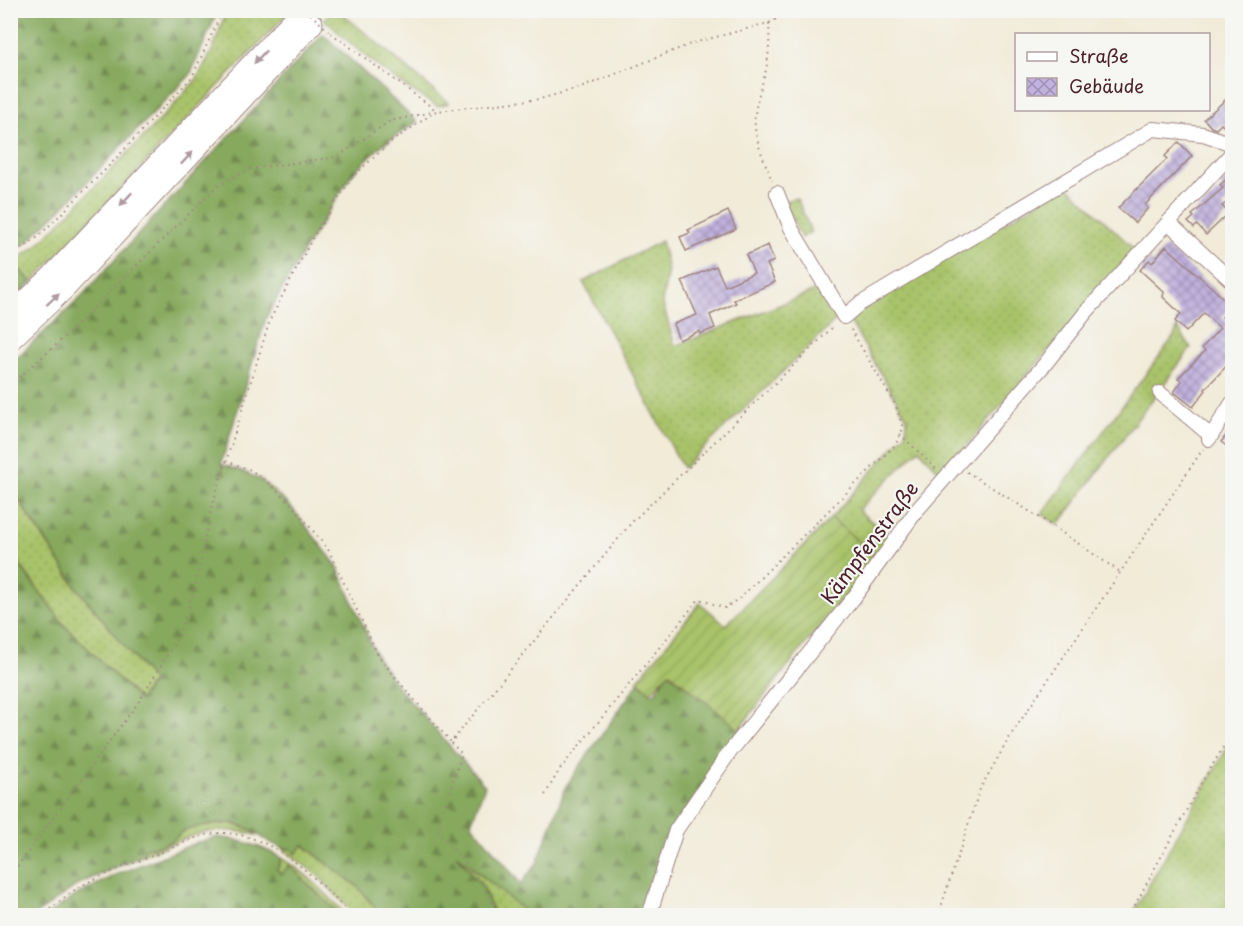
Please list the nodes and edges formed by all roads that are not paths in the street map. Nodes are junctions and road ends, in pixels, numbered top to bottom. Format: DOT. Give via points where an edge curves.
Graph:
graph roads {
  1 [pos="315,18"];
  2 [pos="1233,144"];
  3 [pos="1233,153"];
  4 [pos="777,193"];
  5 [pos="1169,223"];
  6 [pos="1233,281"];
  7 [pos="10,316"];
  8 [pos="10,340"];
  9 [pos="1160,393"];
  10 [pos="1233,403"];
  11 [pos="649,915"];
  1 -- 7 [label="highway, one-way"];
  8 -- 1 [label="highway, one-way" via="65,288"];
  2 -- 4 [label="street" via="1203,134 1153,129 844,317 789,225"];
  3 -- 5 [label="street, Kämpfenstraße"];
  5 -- 6 [label="street"];
  5 -- 11 [label="street, Kämpfenstraße" via="917,510 855,596 729,753 676,830"];
  9 -- 10 [label="street" via="1210,437"];
}
